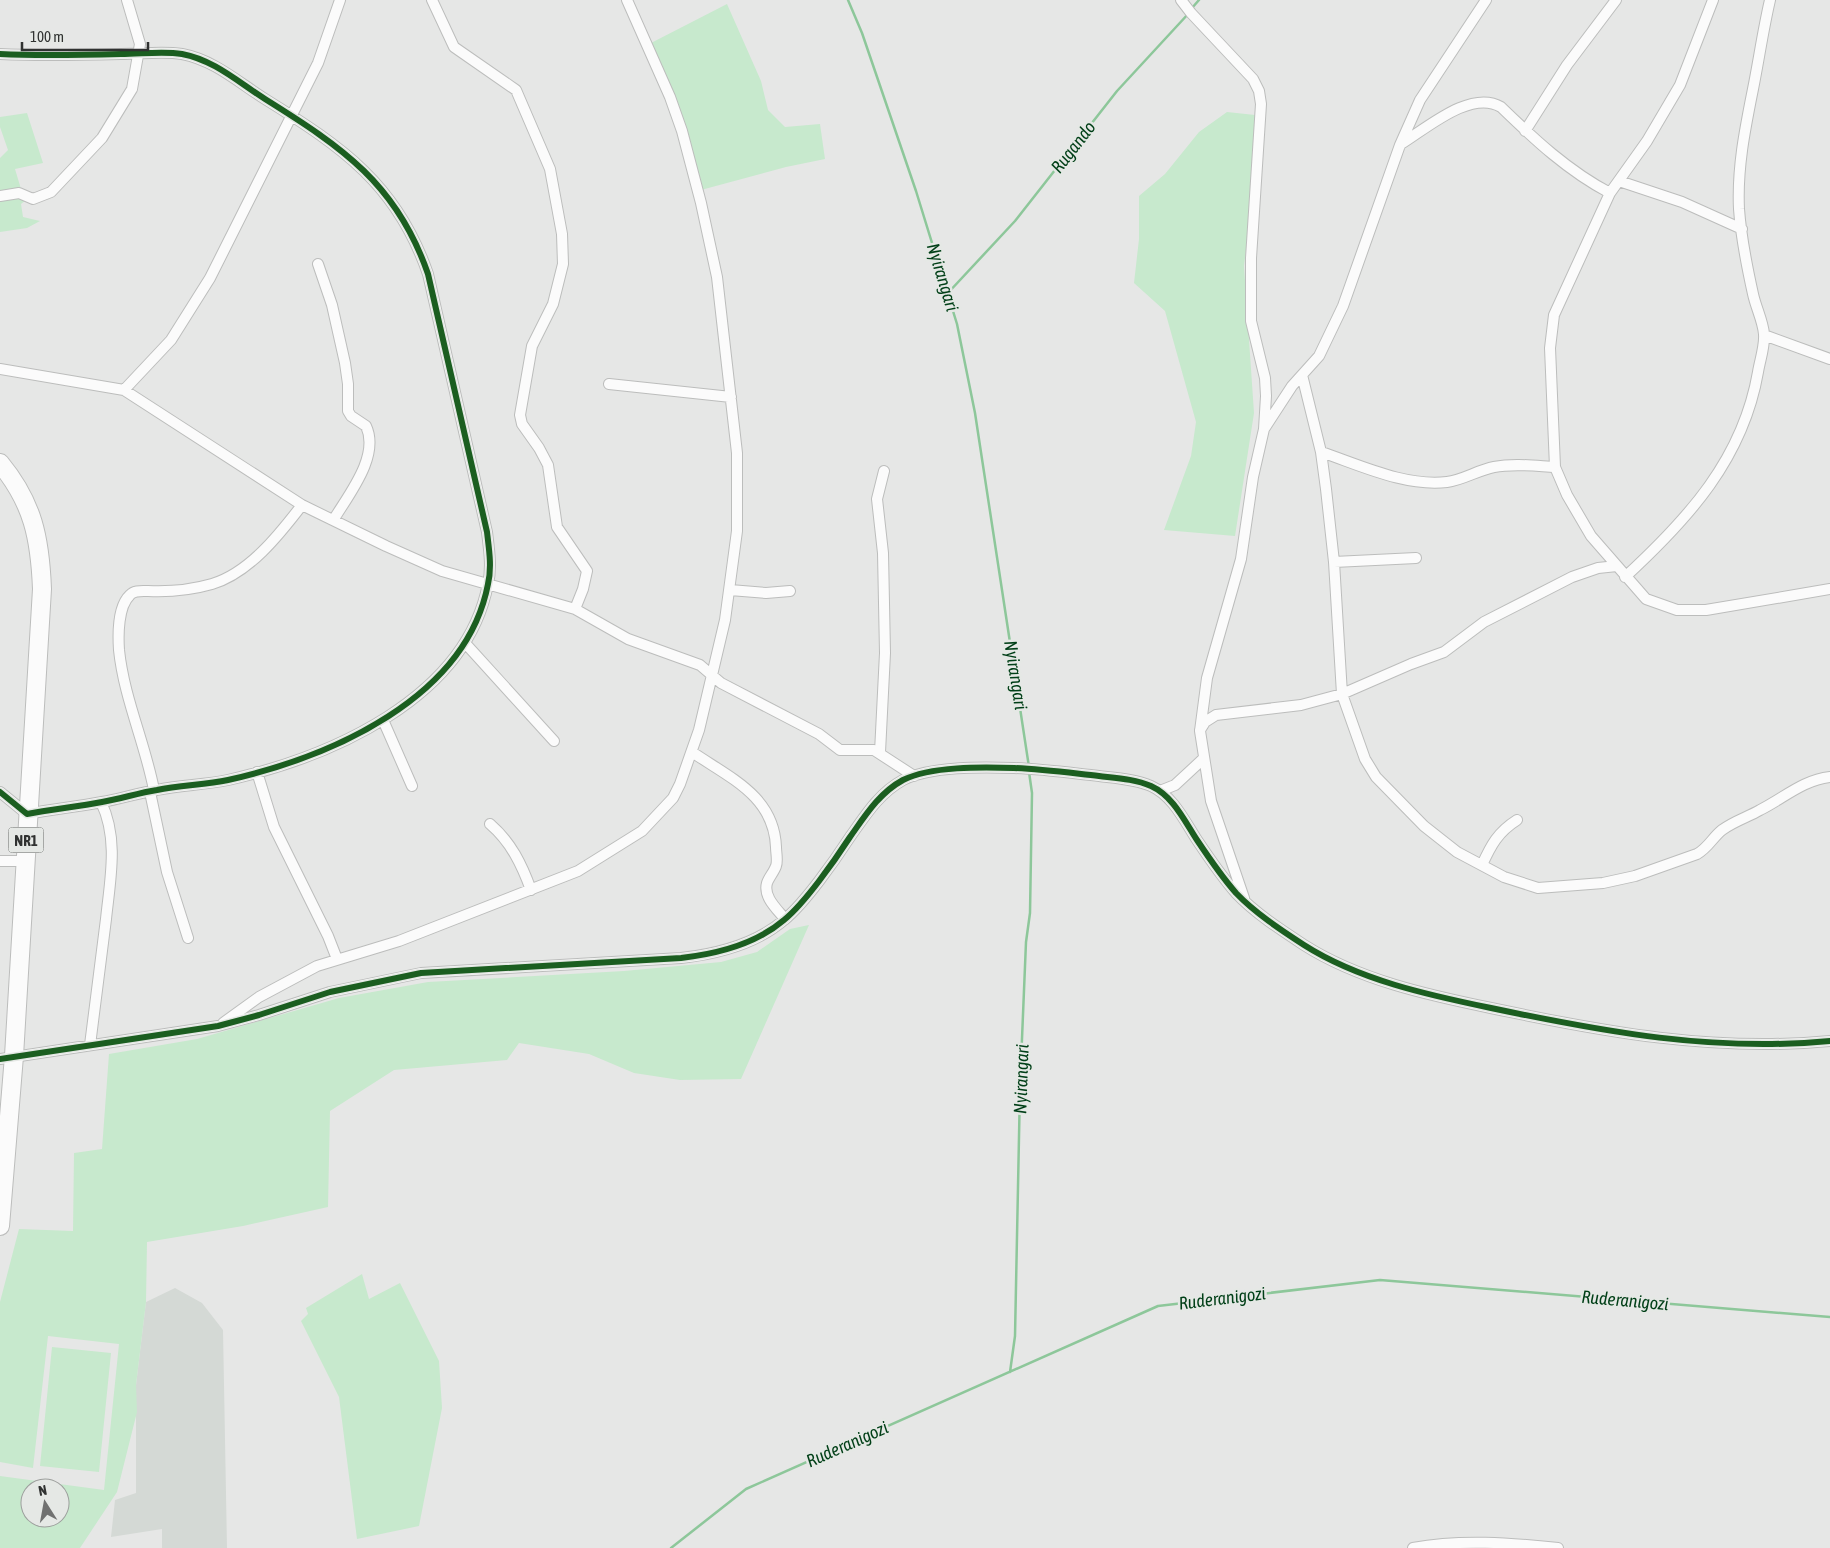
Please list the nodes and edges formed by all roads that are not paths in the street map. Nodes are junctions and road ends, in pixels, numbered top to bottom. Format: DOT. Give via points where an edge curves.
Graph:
graph roads {
  1 [pos="127,0"];
  2 [pos="340,0"];
  3 [pos="432,0"];
  4 [pos="627,0"];
  5 [pos="1181,0"];
  6 [pos="1486,0"];
  7 [pos="1616,0"];
  8 [pos="1713,0"];
  9 [pos="1770,0"];
  10 [pos="0,54"];
  11 [pos="139,54"];
  12 [pos="292,115"];
  13 [pos="1525,130"];
  14 [pos="1400,145"];
  15 [pos="1619,182"];
  16 [pos="1610,193"];
  17 [pos="0,196"];
  18 [pos="1742,229"];
  19 [pos="318,264"];
  20 [pos="1764,335"];
  21 [pos="1829,356"];
  22 [pos="0,368"];
  23 [pos="1302,375"];
  24 [pos="609,384"];
  25 [pos="124,390"];
  26 [pos="731,397"];
  27 [pos="1264,429"];
  28 [pos="1321,452"];
  29 [pos="0,464"];
  30 [pos="1555,467"];
  31 [pos="884,471"];
  32 [pos="302,505"];
  33 [pos="334,519"];
  34 [pos="1416,558"];
  35 [pos="1334,562"];
  36 [pos="1617,566"];
  37 [pos="1625,577"];
  38 [pos="488,584"];
  39 [pos="1830,589"];
  40 [pos="730,590"];
  41 [pos="790,591"];
  42 [pos="575,609"];
  43 [pos="465,643"];
  44 [pos="714,676"];
  45 [pos="1342,694"];
  46 [pos="383,720"];
  47 [pos="1200,731"];
  48 [pos="554,741"];
  49 [pos="692,752"];
  50 [pos="880,752"];
  51 [pos="1203,759"];
  52 [pos="257,772"];
  53 [pos="914,776"];
  54 [pos="1830,777"];
  55 [pos="412,786"];
  56 [pos="152,791"];
  57 [pos="0,792"];
  58 [pos="1160,792"];
  59 [pos="100,802"];
  60 [pos="27,814"];
  61 [pos="1517,820"];
  62 [pos="490,824"];
  63 [pos="0,861"];
  64 [pos="26,861"];
  65 [pos="1482,865"];
  66 [pos="531,890"];
  67 [pos="1246,903"];
  68 [pos="785,919"];
  69 [pos="188,938"];
  70 [pos="337,959"];
  71 [pos="218,1026"];
  72 [pos="1830,1041"];
  73 [pos="90,1045"];
  74 [pos="7,1058"];
  75 [pos="0,1226"];
  76 [pos="1413,1548"];
  77 [pos="1558,1548"];
  1 -- 11 [label="street" via="136,25"];
  2 -- 12 [label="street" via="320,57"];
  3 -- 42 [label="street" via="454,46 516,90 550,168 562,234 563,264 553,304 532,346 520,415 522,424 548,465 556,527 587,571"];
  4 -- 26 [label="street" via="670,97 692,165 717,277"];
  5 -- 27 [label="street" via="1190,14 1253,80 1259,91 1251,321 1265,378"];
  6 -- 14 [label="street" via="1420,100"];
  7 -- 13 [label="street" via="1567,65"];
  8 -- 15 [label="street" via="1680,84 1647,142"];
  9 -- 18 [label="street" via="1744,126 1739,178"];
  10 -- 11 [label="street"];
  11 -- 12 [label="street" via="179,54 206,62"];
  11 -- 17 [label="street" via="132,89 110,127 51,192 33,199 19,193"];
  12 -- 25 [label="street" via="193,308 166,346"];
  12 -- 38 [label="street" via="324,136 374,182 387,196 420,252 434,292 487,532 490,557"];
  13 -- 14 [label="street" via="1492,101 1480,101 1469,103"];
  13 -- 16 [label="street" via="1586,180"];
  14 -- 23 [label="street" via="1343,306 1317,360"];
  15 -- 16 [label="street"];
  15 -- 18 [label="street" via="1682,202"];
  16 -- 30 [label="street" via="1554,315 1550,348"];
  18 -- 20 [label="street" via="1753,295"];
  19 -- 33 [label="street" via="332,305 345,363 348,412 366,426 370,443 355,484"];
  20 -- 21 [label="street"];
  20 -- 37 [label="street" via="1754,394 1744,427 1729,458 1686,516"];
  22 -- 25 [label="street"];
  23 -- 27 [label="street"];
  23 -- 28 [label="street"];
  24 -- 26 [label="street"];
  25 -- 32 [label="street"];
  26 -- 40 [label="street" via="738,483 737,531"];
  27 -- 47 [label="street" via="1253,476 1241,559 1207,678"];
  28 -- 30 [label="street" via="1400,478 1425,482 1447,482 1494,467"];
  28 -- 35 [label="street"];
  29 -- 60 [label="highway, NR1" via="29,509 39,542 41,563 41,618"];
  30 -- 36 [label="street" via="1591,536"];
  31 -- 50 [label="street" via="878,499 883,553 885,653"];
  32 -- 33 [label="street"];
  32 -- 56 [label="street" via="285,528 233,575 198,588 133,592 127,598 120,626 119,649"];
  33 -- 38 [label="street" via="442,571"];
  34 -- 35 [label="street"];
  35 -- 45 [label="street"];
  36 -- 37 [label="street"];
  36 -- 45 [label="street" via="1598,568 1572,577 1484,622 1444,652"];
  37 -- 39 [label="street" via="1646,599 1677,610 1706,610"];
  38 -- 42 [label="street"];
  38 -- 43 [label="street" via="482,609"];
  40 -- 41 [label="street"];
  40 -- 44 [label="street"];
  42 -- 44 [label="street" via="628,638 690,660"];
  43 -- 46 [label="street" via="438,676"];
  43 -- 48 [label="street"];
  44 -- 49 [label="street"];
  44 -- 50 [label="street" via="819,734 840,750 869,748"];
  45 -- 47 [label="street" via="1301,705 1216,715 1205,722"];
  45 -- 65 [label="street" via="1365,759 1376,777 1424,826 1457,852"];
  46 -- 52 [label="street" via="325,750"];
  46 -- 55 [label="street"];
  47 -- 51 [label="street"];
  49 -- 66 [label="street" via="673,798 642,831 578,872"];
  49 -- 68 [label="street" via="744,787 762,803 771,819 776,836 777,866 767,882 767,892"];
  50 -- 53 [label="street"];
  51 -- 58 [label="street" via="1175,785"];
  51 -- 67 [label="street" via="1212,801"];
  52 -- 56 [label="street"];
  52 -- 70 [label="street" via="274,827"];
  53 -- 58 [label="street" via="986,768 1046,770 1137,781"];
  53 -- 68 [label="street" via="882,795"];
  54 -- 65 [label="street" via="1812,780 1738,820 1697,854 1635,876 1603,883 1538,888 1504,877"];
  56 -- 59 [label="street"];
  56 -- 69 [label="street" via="167,872"];
  57 -- 60 [label="street"];
  58 -- 67 [label="street" via="1172,801"];
  59 -- 60 [label="street"];
  59 -- 73 [label="street" via="110,827 111,857"];
  60 -- 64 [label="highway, NR1"];
  61 -- 65 [label="street" via="1493,840"];
  62 -- 66 [label="street" via="516,856"];
  63 -- 64 [label="street"];
  64 -- 74 [label="highway, NR1"];
  66 -- 70 [label="street" via="399,941"];
  67 -- 72 [label="street" via="1322,956 1438,997 1668,1040 1766,1045"];
  68 -- 71 [label="street" via="746,942 700,956 421,973 330,992"];
  70 -- 71 [label="street" via="284,982"];
  71 -- 73 [label="street"];
  73 -- 74 [label="street"];
  74 -- 75 [label="highway, NR1"];
  76 -- 77 [label="street" via="1439,1543 1510,1543"];
}
